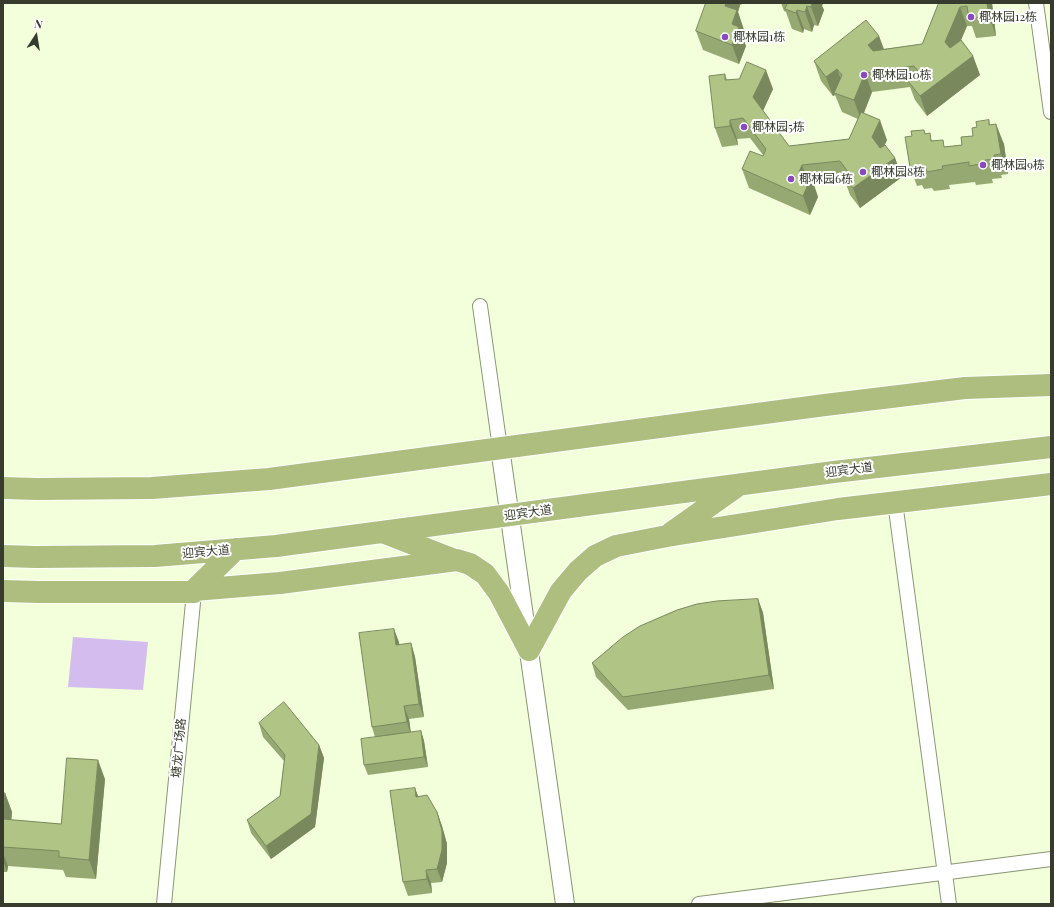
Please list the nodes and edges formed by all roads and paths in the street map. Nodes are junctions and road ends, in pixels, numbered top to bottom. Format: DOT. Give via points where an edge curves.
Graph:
graph roads {
  1 [pos="1036,3"];
  2 [pos="1051,112"];
  3 [pos="480,306"];
  4 [pos="1051,385"];
  5 [pos="1051,447"];
  6 [pos="500,448"];
  7 [pos="1051,484"];
  8 [pos="738,485"];
  9 [pos="3,488"];
  10 [pos="895,502"];
  11 [pos="510,515"];
  12 [pos="382,532"];
  13 [pos="667,536"];
  14 [pos="236,549"];
  15 [pos="3,556"];
  16 [pos="457,560"];
  17 [pos="3,591"];
  18 [pos="194,591"];
  19 [pos="530,650"];
  20 [pos="1051,859"];
  21 [pos="946,873"];
  22 [pos="164,904"];
  23 [pos="565,904"];
  24 [pos="699,904"];
  25 [pos="949,904"];
  1 -- 2 [label="street"];
  3 -- 6 [label="street"];
  4 -- 6 [label="main road" via="965,388"];
  5 -- 8 [label="main road, 迎宾大道"];
  6 -- 9 [label="main road" via="245,481 152,488"];
  6 -- 11 [label="street"];
  7 -- 10 [label="main road"];
  8 -- 11 [label="main road, 迎宾大道"];
  8 -- 13 [label="main road"];
  10 -- 13 [label="main road"];
  10 -- 21 [label="street"];
  11 -- 12 [label="main road, 迎宾大道"];
  11 -- 19 [label="street"];
  12 -- 14 [label="main road, 迎宾大道"];
  12 -- 16 [label="main road"];
  13 -- 19 [label="main road" via="616,546 595,556 561,591"];
  14 -- 15 [label="main road, 迎宾大道" via="155,556"];
  14 -- 18 [label="main road"];
  16 -- 18 [label="main road" via="280,583"];
  16 -- 19 [label="main road" via="470,564 485,574 499,593"];
  17 -- 18 [label="main road"];
  18 -- 22 [label="street, 塘龙广场路"];
  19 -- 23 [label="street"];
  20 -- 21 [label="street"];
  21 -- 24 [label="street"];
  21 -- 25 [label="street"];
}
